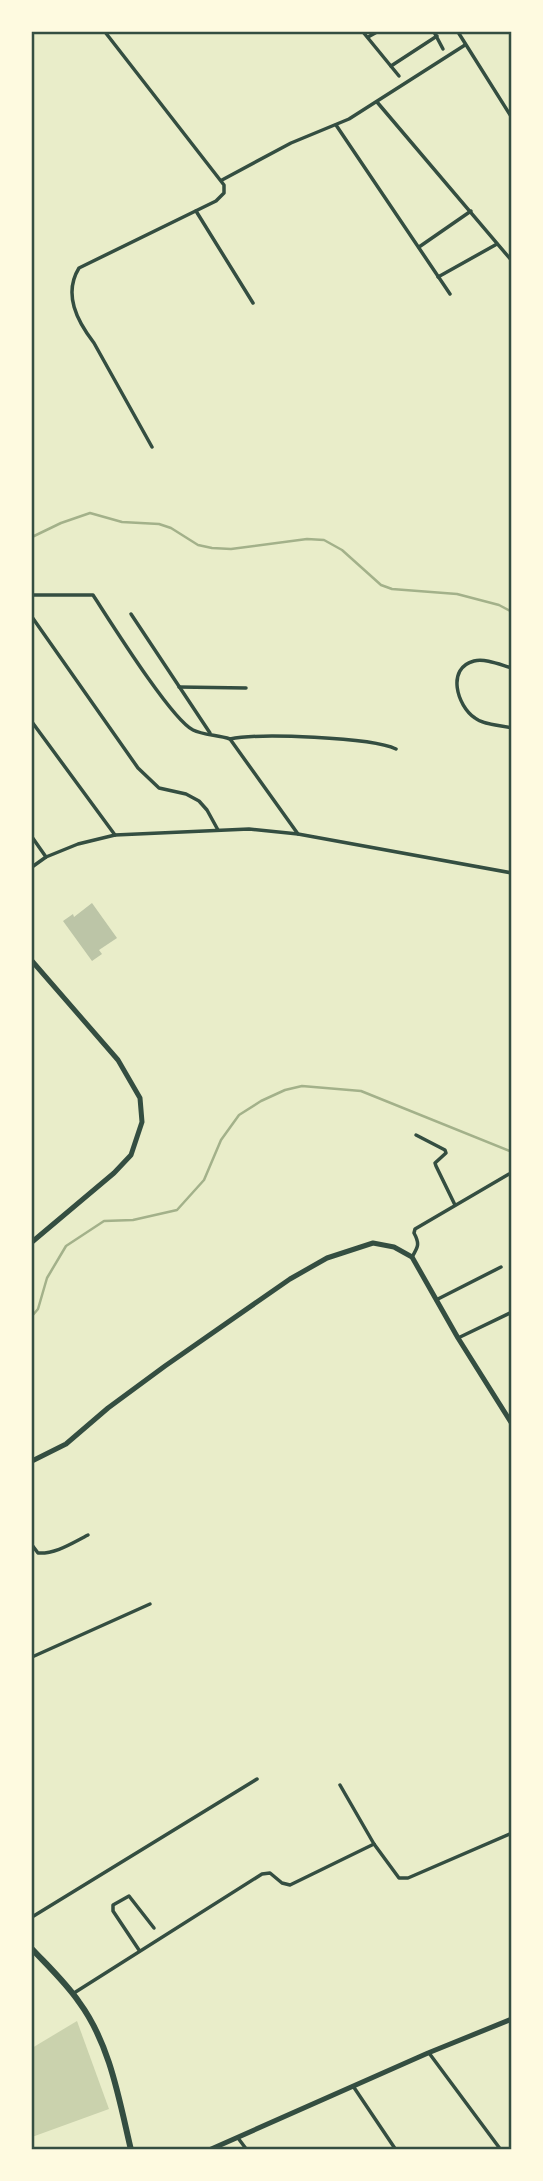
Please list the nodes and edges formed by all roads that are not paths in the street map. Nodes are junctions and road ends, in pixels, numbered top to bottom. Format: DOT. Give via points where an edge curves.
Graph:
graph roads {
  1 [pos="104,32"];
  2 [pos="363,32"];
  3 [pos="377,32"];
  4 [pos="458,32"];
  5 [pos="435,34"];
  6 [pos="368,37"];
  7 [pos="465,45"];
  8 [pos="443,49"];
  9 [pos="391,66"];
  10 [pos="398,76"];
  11 [pos="377,102"];
  12 [pos="512,118"];
  13 [pos="336,125"];
  14 [pos="222,180"];
  15 [pos="196,211"];
  16 [pos="471,211"];
  17 [pos="497,244"];
  18 [pos="419,247"];
  19 [pos="512,261"];
  20 [pos="438,277"];
  21 [pos="450,294"];
  22 [pos="253,303"];
  23 [pos="152,447"];
  24 [pos="32,595"];
  25 [pos="131,614"];
  26 [pos="32,617"];
  27 [pos="512,667"];
  28 [pos="179,687"];
  29 [pos="246,688"];
  30 [pos="32,722"];
  31 [pos="512,728"];
  32 [pos="210,733"];
  33 [pos="230,739"];
  34 [pos="396,749"];
  35 [pos="218,830"];
  36 [pos="298,834"];
  37 [pos="115,835"];
  38 [pos="32,837"];
  39 [pos="46,857"];
  40 [pos="32,867"];
  41 [pos="512,873"];
  42 [pos="32,961"];
  43 [pos="416,1135"];
  44 [pos="509,1174"];
  45 [pos="455,1205"];
  46 [pos="32,1242"];
  47 [pos="412,1257"];
  48 [pos="501,1267"];
  49 [pos="436,1300"];
  50 [pos="512,1312"];
  51 [pos="457,1338"];
  52 [pos="511,1422"];
  53 [pos="32,1461"];
  54 [pos="88,1535"];
  55 [pos="32,1545"];
  56 [pos="150,1604"];
  57 [pos="32,1657"];
  58 [pos="257,1779"];
  59 [pos="340,1785"];
  60 [pos="512,1833"];
  61 [pos="374,1844"];
  62 [pos="32,1917"];
  63 [pos="153,1928"];
  64 [pos="32,1949"];
  65 [pos="139,1950"];
  66 [pos="72,1994"];
  67 [pos="512,2019"];
  68 [pos="428,2053"];
  69 [pos="353,2086"];
  70 [pos="237,2136"];
  71 [pos="131,2150"];
  72 [pos="209,2150"];
  73 [pos="247,2150"];
  74 [pos="396,2150"];
  75 [pos="501,2150"];
  1 -- 14 [label="street"];
  2 -- 6 [label="street"];
  3 -- 6 [label="street"];
  4 -- 7 [label="street"];
  5 -- 8 [label="street"];
  5 -- 9 [label="street"];
  6 -- 9 [label="street"];
  7 -- 11 [label="street"];
  7 -- 12 [label="street"];
  9 -- 10 [label="street"];
  11 -- 13 [label="street"];
  11 -- 16 [label="street"];
  13 -- 14 [label="street" via="291,142"];
  13 -- 18 [label="street"];
  14 -- 15 [label="street" via="224,193"];
  15 -- 22 [label="street"];
  15 -- 23 [label="street" via="79,268 72,280 73,309"];
  16 -- 17 [label="street"];
  16 -- 18 [label="street"];
  17 -- 19 [label="street"];
  17 -- 20 [label="street"];
  18 -- 20 [label="street"];
  20 -- 21 [label="street"];
  24 -- 32 [label="street" via="93,595 166,702 194,731"];
  25 -- 28 [label="street"];
  26 -- 35 [label="street" via="138,768 159,788 198,801"];
  27 -- 31 [label="street" via="478,660 463,668 456,679 464,707 476,719"];
  28 -- 29 [label="street"];
  28 -- 32 [label="street"];
  30 -- 37 [label="street"];
  32 -- 33 [label="street"];
  33 -- 34 [label="street" via="300,737 376,742"];
  33 -- 36 [label="street"];
  35 -- 36 [label="street"];
  35 -- 37 [label="street"];
  36 -- 41 [label="street"];
  37 -- 39 [label="street"];
  38 -- 39 [label="street"];
  39 -- 40 [label="street"];
  42 -- 46 [label="street" via="118,1060 140,1098 142,1122 131,1155"];
  43 -- 45 [label="street" via="445,1150 435,1163"];
  44 -- 45 [label="street"];
  45 -- 47 [label="street" via="415,1229 419,1246"];
  47 -- 49 [label="street"];
  47 -- 53 [label="street" via="373,1243 327,1258 165,1366 66,1444"];
  48 -- 49 [label="street"];
  49 -- 51 [label="street"];
  50 -- 51 [label="street"];
  51 -- 52 [label="street"];
  54 -- 55 [label="street" via="43,1554"];
  56 -- 57 [label="street"];
  58 -- 62 [label="street"];
  59 -- 61 [label="street"];
  60 -- 61 [label="street" via="408,1878 399,1878"];
  61 -- 65 [label="street" via="290,1885 270,1873 262,1874"];
  63 -- 65 [label="street" via="129,1896 113,1905"];
  64 -- 66 [label="main road"];
  65 -- 66 [label="street"];
  66 -- 71 [label="main road" via="110,2064"];
  67 -- 68 [label="street"];
  68 -- 69 [label="street"];
  68 -- 75 [label="street"];
  69 -- 70 [label="street"];
  69 -- 74 [label="street"];
  70 -- 72 [label="street"];
  70 -- 73 [label="street"];
}
